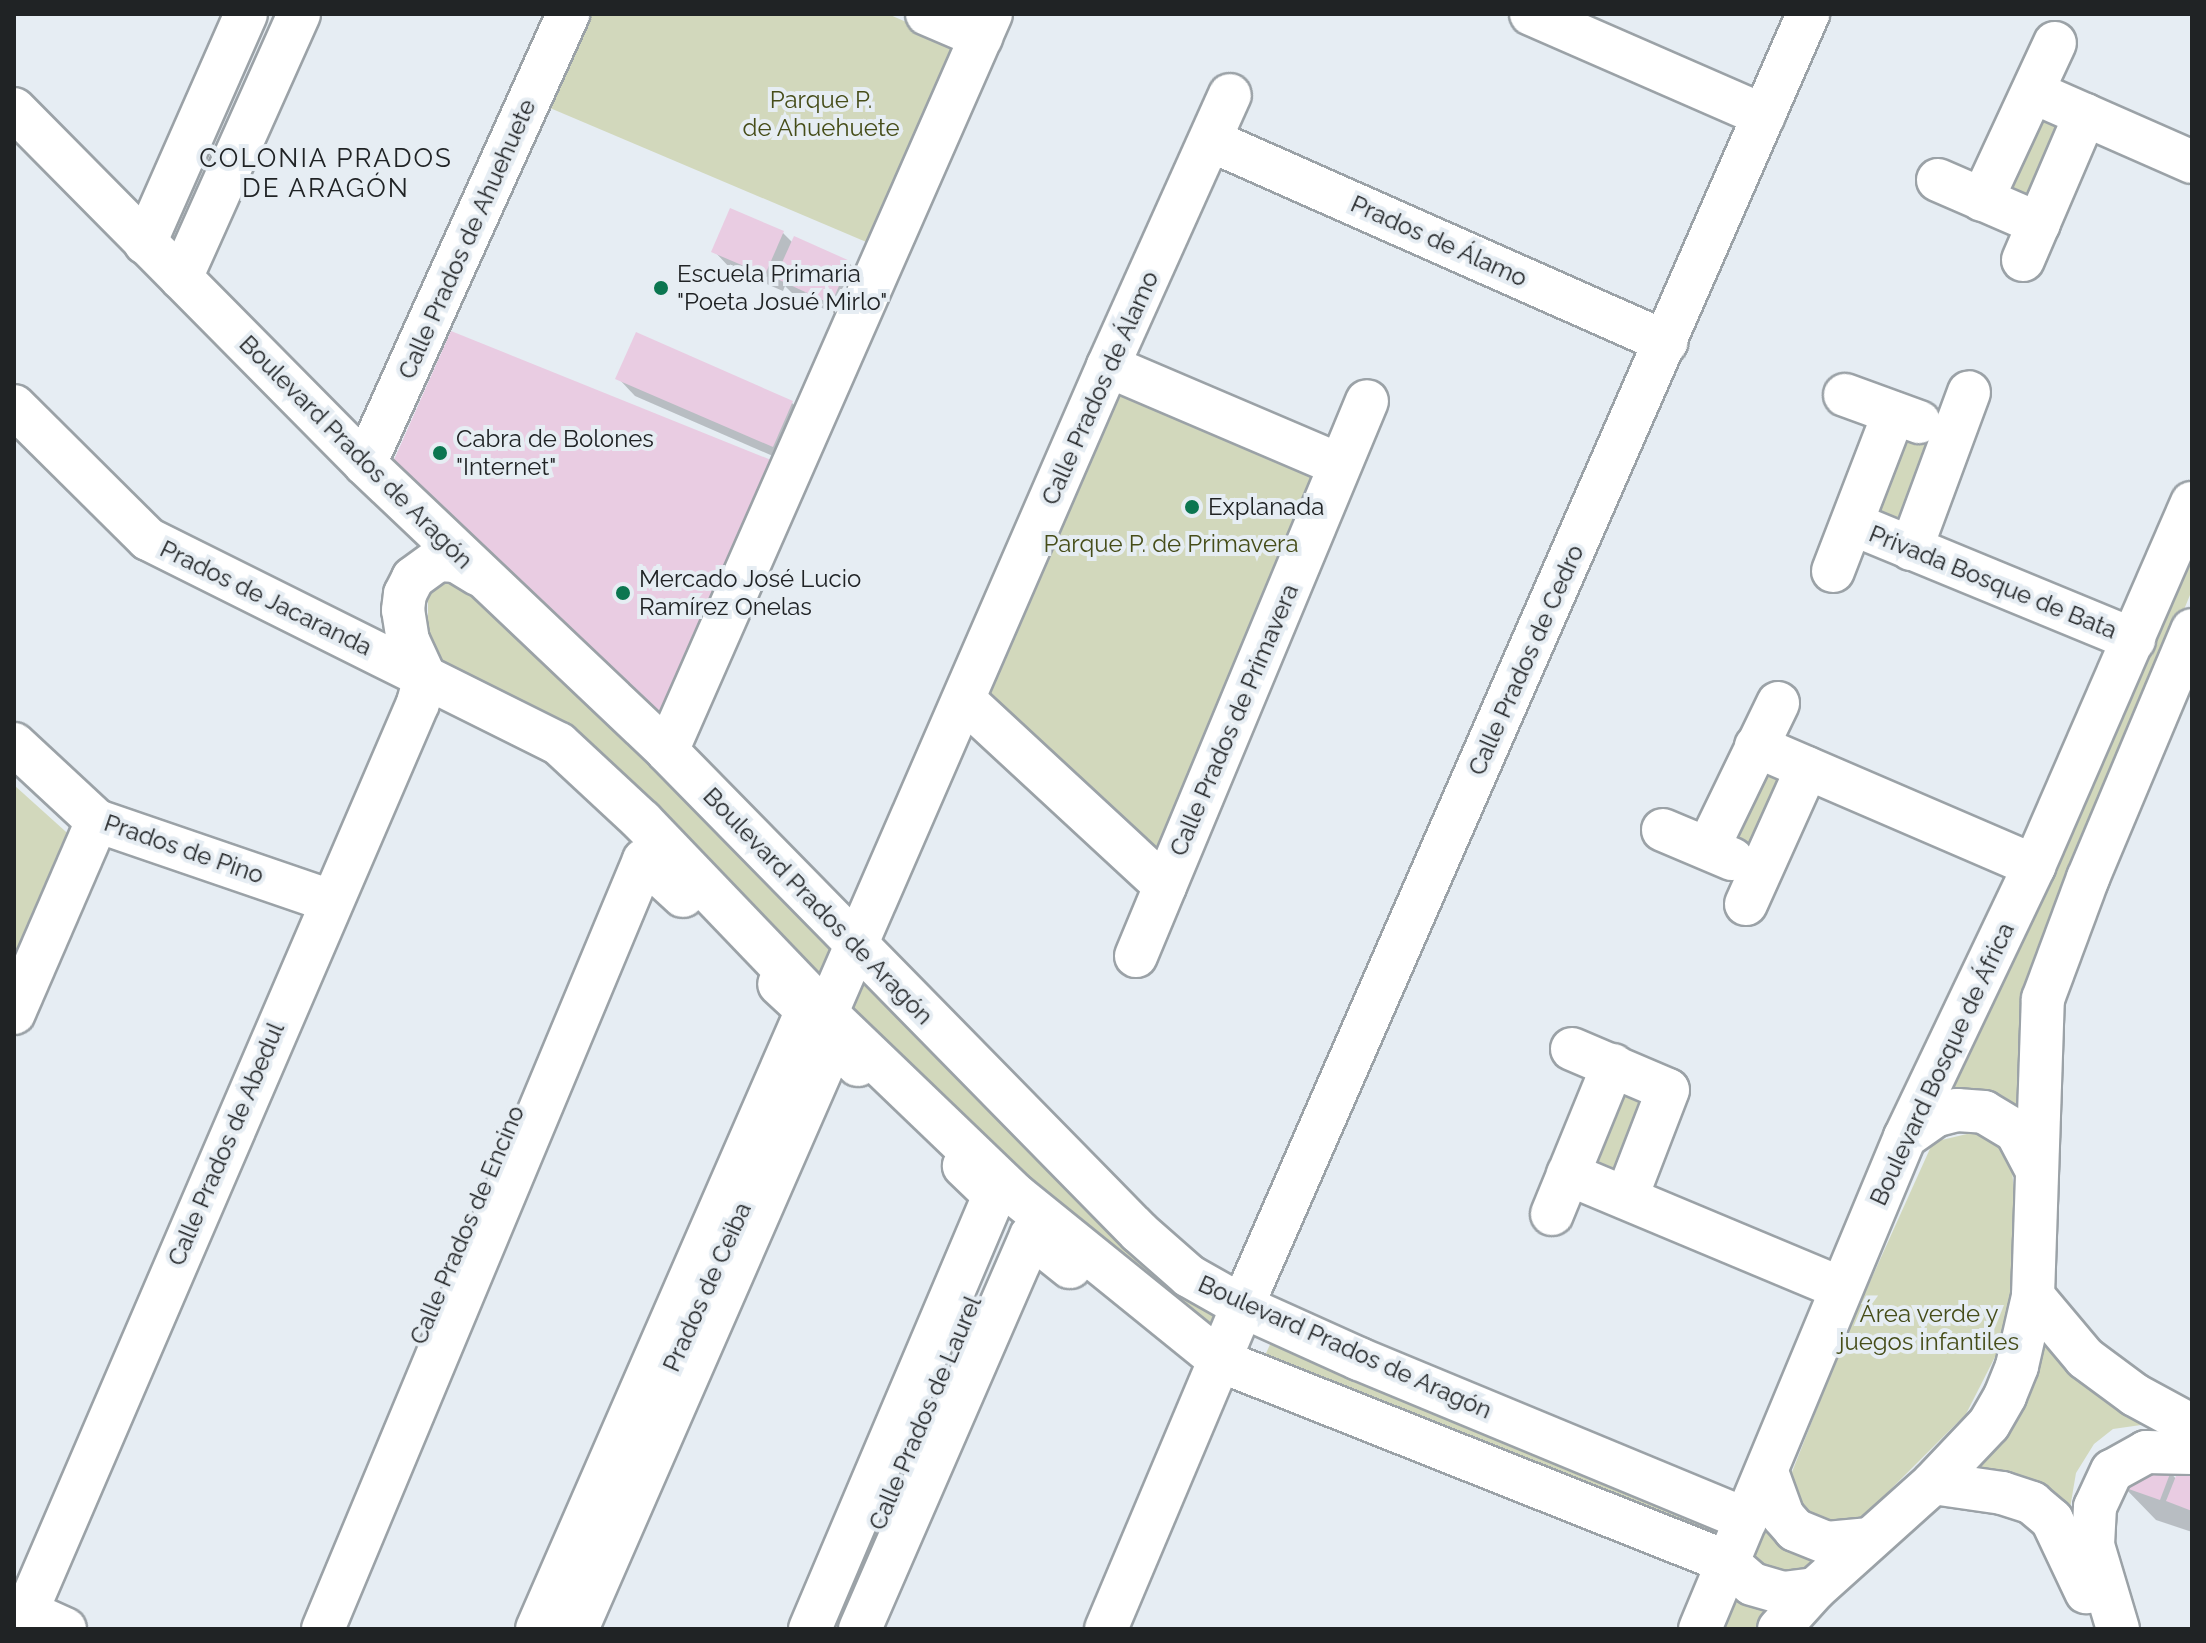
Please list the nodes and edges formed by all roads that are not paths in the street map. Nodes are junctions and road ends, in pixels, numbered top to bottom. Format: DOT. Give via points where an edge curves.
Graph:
graph roads {
  1 [pos="246,14"];
  2 [pos="299,14"];
  3 [pos="568,14"];
  4 [pos="927,14"];
  5 [pos="1531,14"];
  6 [pos="1808,14"];
  7 [pos="986,26"];
  8 [pos="2055,43"];
  9 [pos="2035,93"];
  10 [pos="1230,95"];
  11 [pos="14,109"];
  12 [pos="2085,115"];
  13 [pos="1764,116"];
  14 [pos="1212,141"];
  15 [pos="2192,162"];
  16 [pos="1938,180"];
  17 [pos="1982,200"];
  18 [pos="145,243"];
  19 [pos="181,278"];
  20 [pos="1666,342"];
  21 [pos="1108,366"];
  22 [pos="1969,392"];
  23 [pos="1845,395"];
  24 [pos="1367,401"];
  25 [pos="14,406"];
  26 [pos="1894,413"];
  27 [pos="1952,433"];
  28 [pos="365,464"];
  29 [pos="1340,465"];
  30 [pos="2192,503"];
  31 [pos="1853,524"];
  32 [pos="1911,549"];
  33 [pos="1833,571"];
  34 [pos="479,575"];
  35 [pos="2192,630"];
  36 [pos="2134,640"];
  37 [pos="425,677"];
  38 [pos="964,700"];
  39 [pos="1778,703"];
  40 [pos="14,744"];
  41 [pos="1756,746"];
  42 [pos="667,751"];
  43 [pos="1807,768"];
  44 [pos="97,821"];
  45 [pos="642,821"];
  46 [pos="1663,830"];
  47 [pos="1708,848"];
  48 [pos="2034,866"];
  49 [pos="1165,886"];
  50 [pos="331,901"];
  51 [pos="857,946"];
  52 [pos="1136,956"];
  53 [pos="14,1013"];
  54 [pos="827,1014"];
  55 [pos="1572,1049"];
  56 [pos="1613,1065"];
  57 [pos="1905,1137"];
  58 [pos="2036,1169"];
  59 [pos="1568,1174"];
  60 [pos="1017,1196"];
  61 [pos="1627,1196"];
  62 [pos="1552,1214"];
  63 [pos="1841,1288"];
  64 [pos="2033,1296"];
  65 [pos="1244,1307"];
  66 [pos="1221,1361"];
  67 [pos="2192,1426"];
  68 [pos="2192,1436"];
  69 [pos="2192,1453"];
  70 [pos="1767,1472"];
  71 [pos="1933,1483"];
  72 [pos="1746,1519"];
  73 [pos="1870,1539"];
  74 [pos="2073,1559"];
  75 [pos="1727,1562"];
  76 [pos="1815,1589"];
  77 [pos="20,1609"];
  78 [pos="65,1629"];
  79 [pos="293,1629"];
  80 [pos="323,1629"];
  81 [pos="537,1629"];
  82 [pos="557,1629"];
  83 [pos="577,1629"];
  84 [pos="810,1629"];
  85 [pos="833,1629"];
  86 [pos="860,1629"];
  87 [pos="1079,1629"];
  88 [pos="1106,1629"];
  89 [pos="1700,1629"];
  90 [pos="1779,1629"];
  91 [pos="2101,1629"];
  92 [pos="2118,1629"];
  1 -- 18 [label="street"];
  2 -- 19 [label="street"];
  3 -- 28 [label="street, Calle Prados de Ahuehuete"];
  4 -- 7 [label="street"];
  5 -- 13 [label="street"];
  6 -- 13 [label="street, Calle Prados de Cedro"];
  7 -- 42 [label="street"];
  8 -- 9 [label="street"];
  9 -- 12 [label="street"];
  9 -- 17 [label="street"];
  10 -- 14 [label="street, Calle Prados de Álamo"];
  11 -- 18 [label="street, Boulevard Prados de Aragón"];
  12 -- 15 [label="street"];
  12 -- 17 [label="street" via="2031,242"];
  13 -- 20 [label="street, Calle Prados de Cedro"];
  14 -- 20 [label="street, Prados de Álamo"];
  14 -- 21 [label="street, Calle Prados de Álamo"];
  16 -- 17 [label="street"];
  18 -- 19 [label="street, Boulevard Prados de Aragón"];
  19 -- 28 [label="street, Boulevard Prados de Aragón"];
  20 -- 65 [label="street, Calle Prados de Cedro"];
  21 -- 29 [label="street"];
  21 -- 38 [label="street, Calle Prados de Álamo"];
  22 -- 27 [label="street"];
  23 -- 26 [label="street"];
  24 -- 29 [label="street, Calle Prados de Primavera"];
  25 -- 37 [label="street, Prados de Jacaranda" via="148,539"];
  26 -- 27 [label="street"];
  26 -- 31 [label="street"];
  27 -- 32 [label="street"];
  28 -- 34 [label="street, Boulevard Prados de Aragón"];
  29 -- 49 [label="street, Calle Prados de Primavera"];
  30 -- 36 [label="street, Boulevard Bosque de África"];
  31 -- 32 [label="street, Privada Bosque de Bata"];
  31 -- 33 [label="street"];
  32 -- 36 [label="street, Privada Bosque de Bata"];
  34 -- 37 [label="street" via="456,561 438,560 413,578 403,610 408,641"];
  34 -- 42 [label="street, Boulevard Prados de Aragón"];
  35 -- 58 [label="street" via="2044,995"];
  36 -- 48 [label="street, Boulevard Bosque de África"];
  37 -- 45 [label="street, Boulevard Prados de Aragón" via="559,744"];
  37 -- 50 [label="street, Calle Prados de Abedul"];
  38 -- 49 [label="street, Calle Prados de Primavera"];
  38 -- 51 [label="street, Calle Prados de Álamo"];
  39 -- 41 [label="street"];
  40 -- 44 [label="street, Prados de Pino"];
  41 -- 43 [label="street"];
  41 -- 47 [label="street"];
  42 -- 51 [label="street, Boulevard Prados de Aragón"];
  43 -- 47 [label="street" via="1752,887"];
  43 -- 48 [label="street"];
  44 -- 50 [label="street, Prados de Pino"];
  44 -- 53 [label="street"];
  45 -- 54 [label="street, Boulevard Prados de Aragón"];
  45 -- 79 [label="street, Calle Prados de Encino"];
  46 -- 47 [label="street"];
  48 -- 57 [label="street, Boulevard Bosque de África"];
  49 -- 52 [label="street, Calle Prados de Primavera"];
  50 -- 77 [label="street, Calle Prados de Abedul"];
  51 -- 54 [label="street, Prados de Ceiba"];
  51 -- 65 [label="street, Boulevard Prados de Aragón" via="1139,1232 1189,1276"];
  54 -- 60 [label="street, Boulevard Prados de Aragón"];
  54 -- 82 [label="street, Prados de Ceiba"];
  55 -- 56 [label="street"];
  56 -- 59 [label="street"];
  56 -- 61 [label="street" via="1668,1090"];
  57 -- 58 [label="street" via="1937,1115 1984,1112 2016,1131"];
  57 -- 63 [label="street, Boulevard Bosque de África"];
  58 -- 64 [label="street"];
  59 -- 61 [label="street"];
  59 -- 62 [label="street"];
  60 -- 66 [label="street, Boulevard Prados de Aragón"];
  60 -- 85 [label="street, Calle Prados de Laurel"];
  61 -- 63 [label="street"];
  63 -- 70 [label="street, Boulevard Bosque de África"];
  64 -- 67 [label="street" via="2085,1358 2135,1395"];
  64 -- 71 [label="street" via="2005,1396 1989,1424"];
  65 -- 66 [label="street, Calle Prados de Cedro"];
  65 -- 72 [label="street, Boulevard Prados de Aragón"];
  66 -- 75 [label="street, Boulevard Prados de Aragón"];
  66 -- 88 [label="street, Calle Prados de Cedro"];
  68 -- 74 [label="street" via="2131,1439 2105,1455 2085,1482"];
  69 -- 92 [label="street" via="2146,1452 2112,1471 2095,1507 2093,1545"];
  70 -- 72 [label="street, Boulevard Bosque de África"];
  70 -- 73 [label="street" via="1783,1516 1795,1530 1827,1543"];
  71 -- 73 [label="street"];
  71 -- 74 [label="street" via="2032,1503 2052,1520"];
  72 -- 75 [label="street, Boulevard Bosque de África"];
  73 -- 76 [label="street"];
  74 -- 91 [label="street"];
  75 -- 76 [label="street, Boulevard Prados de Aragón" via="1738,1575 1767,1590"];
  75 -- 89 [label="street, Boulevard Bosque de África"];
  76 -- 90 [label="street"];
  77 -- 78 [label="street, Calle Prados de Abedul"];
  80 -- 81 [label="street" via="644,860 807,1010"];
  83 -- 84 [label="street" via="834,1041 994,1195"];
  86 -- 87 [label="street" via="1031,1236 1192,1362"];
}
